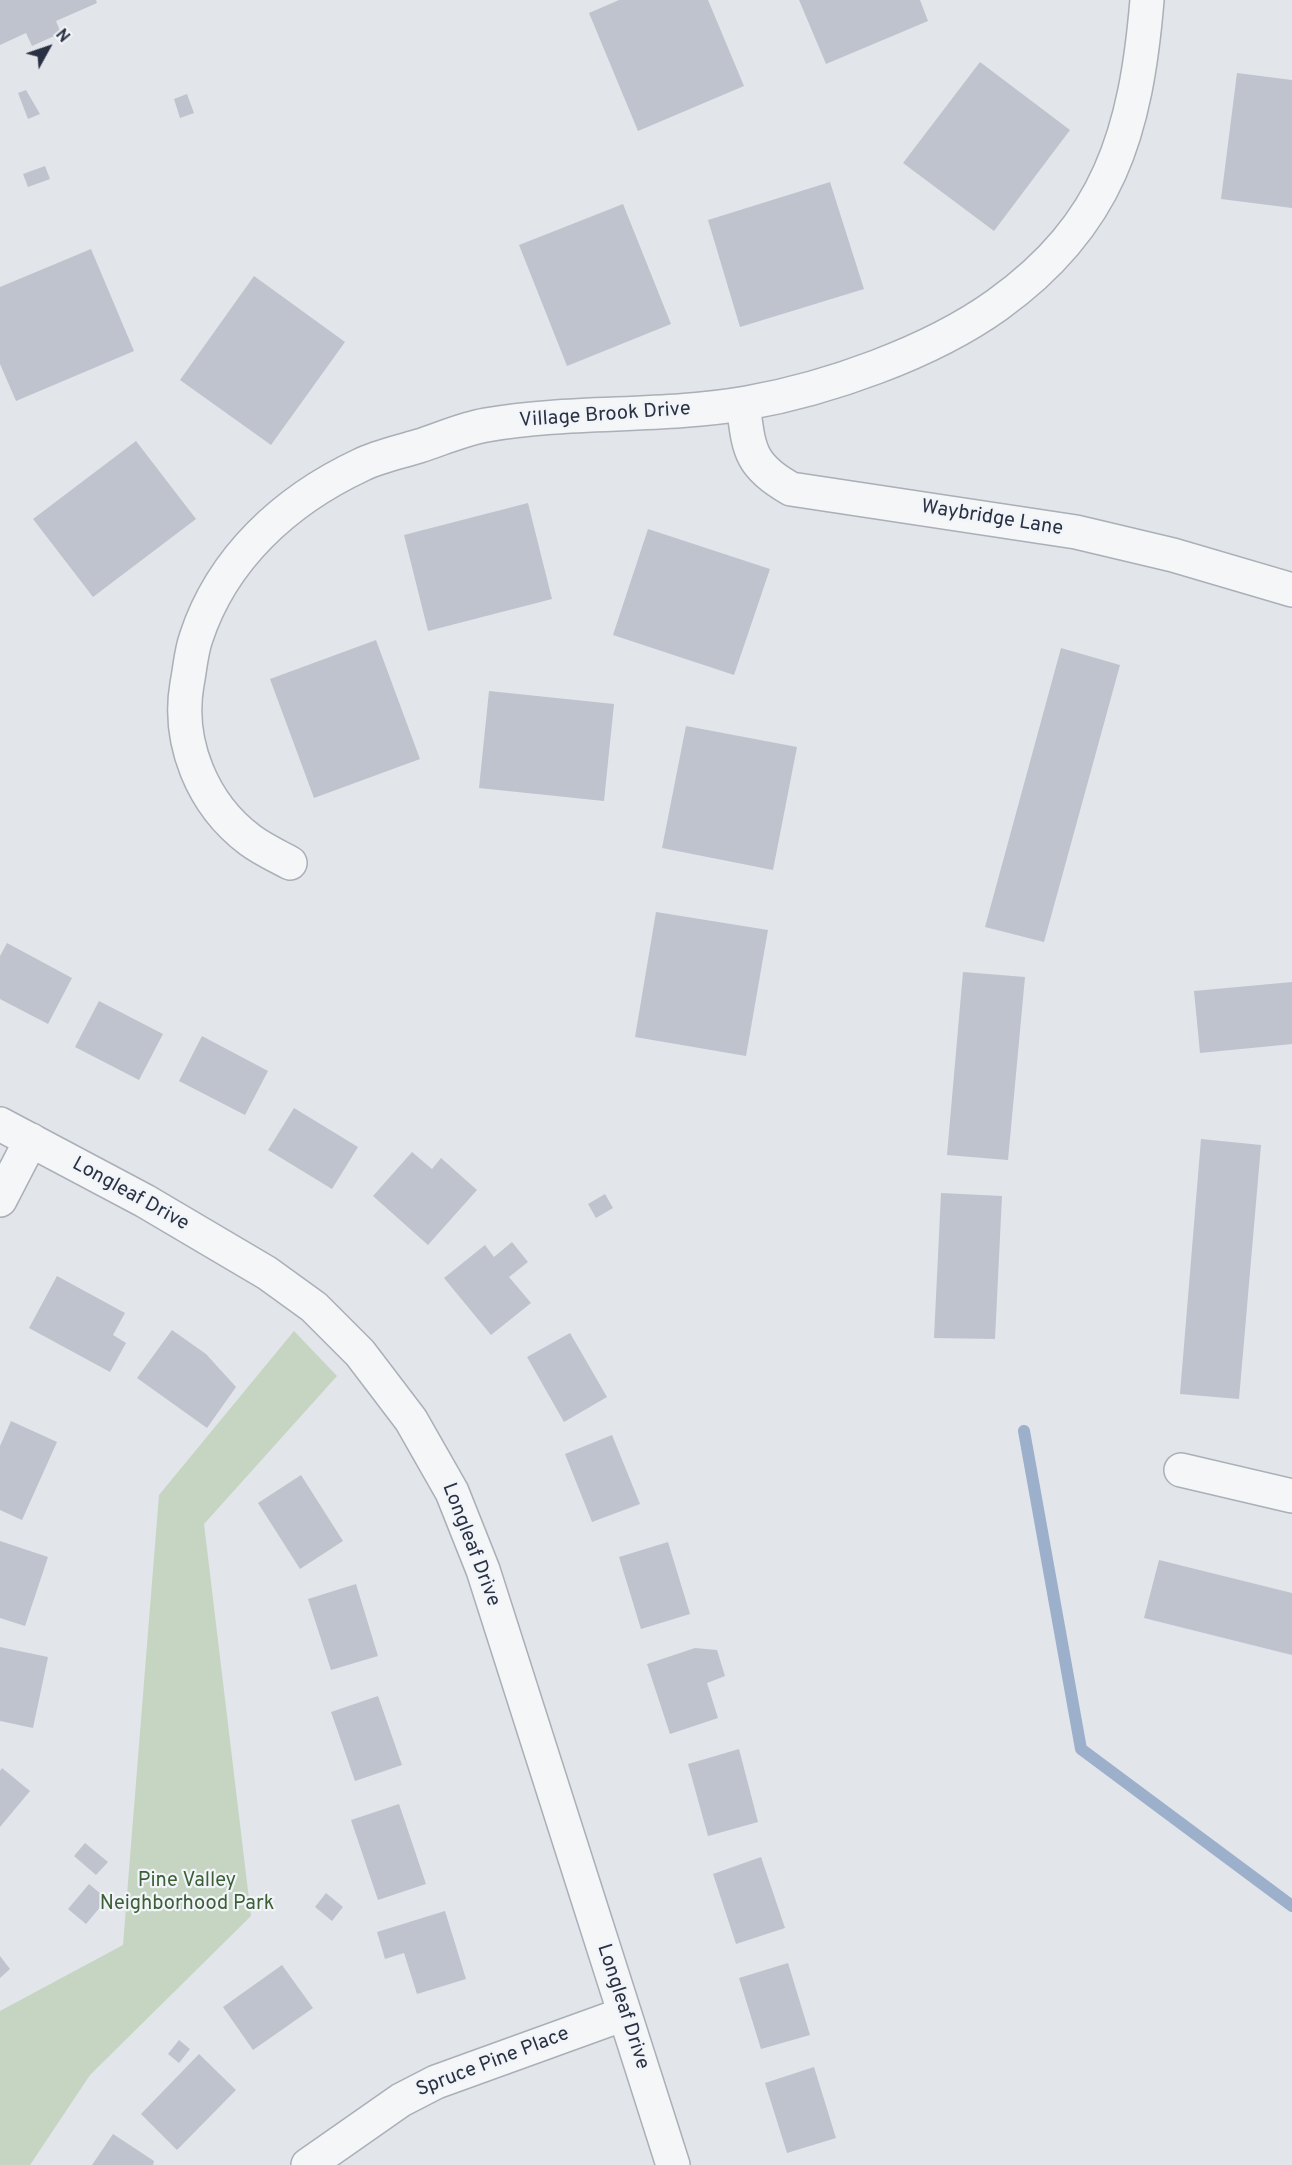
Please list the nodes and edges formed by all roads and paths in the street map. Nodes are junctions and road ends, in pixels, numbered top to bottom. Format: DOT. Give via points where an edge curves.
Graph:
graph roads {
  1 [pos="1147,0"];
  2 [pos="743,404"];
  3 [pos="1292,590"];
  4 [pos="290,863"];
  5 [pos="0,1124"];
  6 [pos="31,1140"];
  7 [pos="0,1200"];
  8 [pos="1181,1470"];
  9 [pos="1292,1496"];
  10 [pos="624,2014"];
  11 [pos="308,2165"];
  12 [pos="673,2165"];
  1 -- 2 [label="street, Village Brook Drive" via="1141,59 1126,131 1112,172 1081,224 1042,270 994,307 940,337 860,373"];
  2 -- 3 [label="street, Waybridge Lane" via="748,442 759,466 791,489 1076,532"];
  2 -- 4 [label="street, Village Brook Drive" via="484,426 364,463 312,490 266,527 216,590 195,640 186,693 187,747 205,789 234,825 250,840"];
  5 -- 6 [label="street, Longleaf Drive"];
  6 -- 7 [label="street"];
  6 -- 10 [label="street, Longleaf Drive" via="145,1201 267,1273 314,1307 360,1353 411,1420 452,1492 483,1570"];
  8 -- 9 [label="street"];
  10 -- 11 [label="street, Spruce Pine Place" via="436,2082 401,2100"];
  10 -- 12 [label="street, Longleaf Drive"];
}
